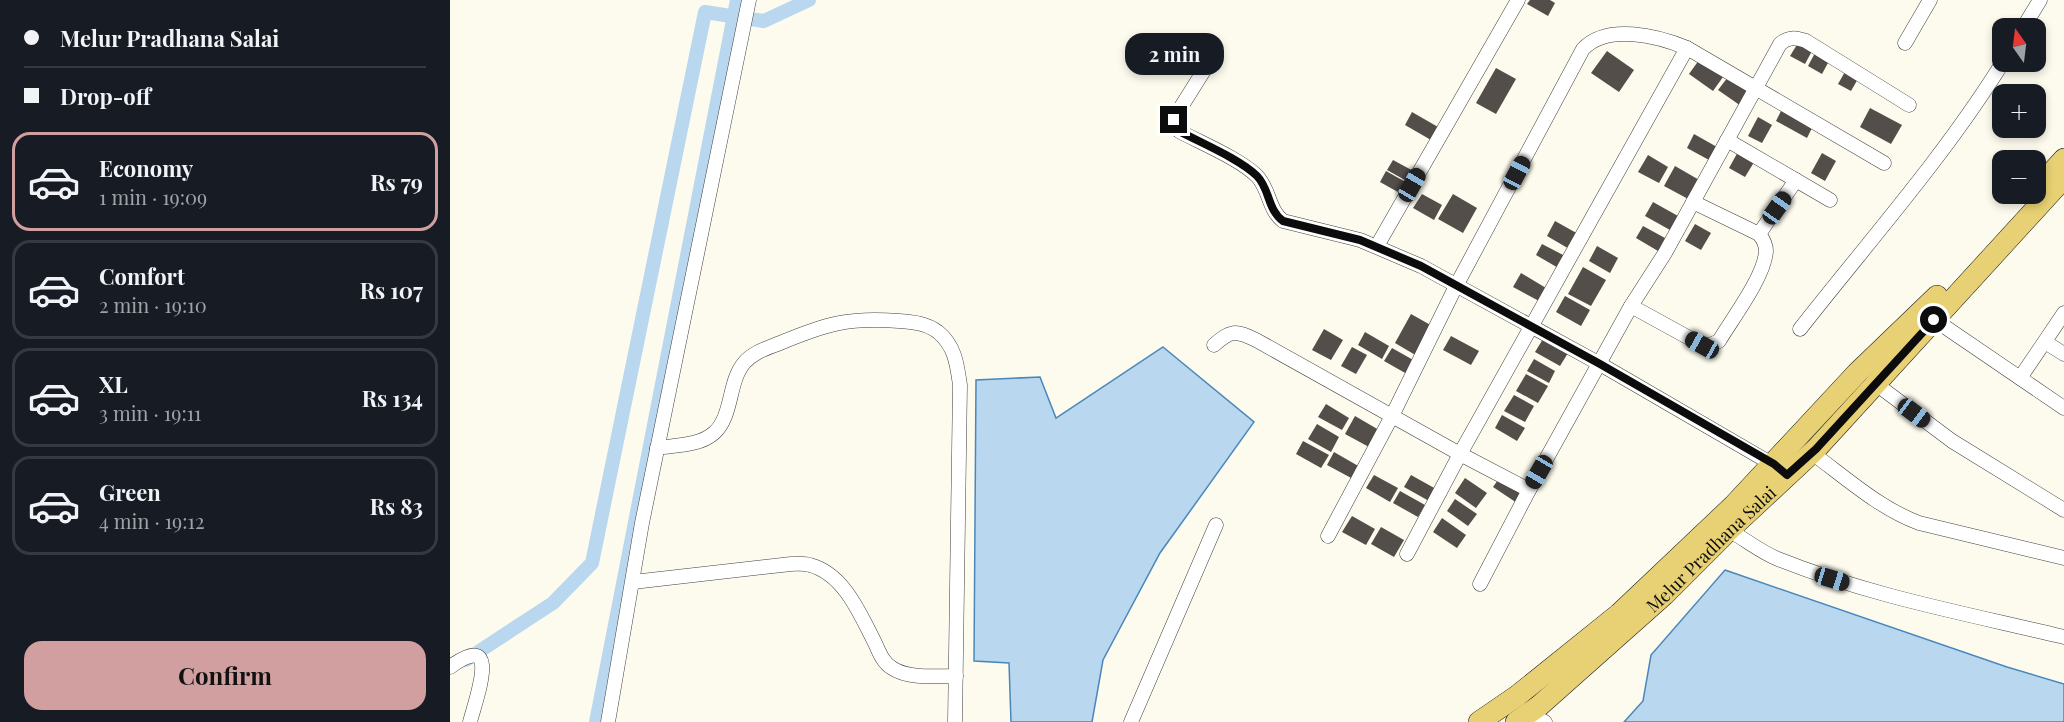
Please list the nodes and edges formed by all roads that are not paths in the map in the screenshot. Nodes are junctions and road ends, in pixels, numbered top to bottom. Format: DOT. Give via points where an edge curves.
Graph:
graph roads {
  1 [pos="1518,0"];
  2 [pos="1930,0"];
  3 [pos="2040,0"];
  4 [pos="748,5"];
  5 [pos="2029,18"];
  6 [pos="1905,43"];
  7 [pos="1687,48"];
  8 [pos="1208,64"];
  9 [pos="1997,72"];
  10 [pos="1756,89"];
  11 [pos="1909,105"];
  12 [pos="1727,140"];
  13 [pos="2064,159"];
  14 [pos="1884,164"];
  15 [pos="2064,178"];
  16 [pos="2046,179"];
  17 [pos="1796,180"];
  18 [pos="1830,200"];
  19 [pos="1693,202"];
  20 [pos="2023,204"];
  21 [pos="1759,234"];
  22 [pos="1377,246"];
  23 [pos="1456,286"];
  24 [pos="1631,306"];
  25 [pos="2064,313"];
  26 [pos="1928,316"];
  27 [pos="1531,327"];
  28 [pos="1800,329"];
  29 [pos="2045,342"];
  30 [pos="1214,345"];
  31 [pos="2064,354"];
  32 [pos="1600,364"];
  33 [pos="2020,378"];
  34 [pos="1876,384"];
  35 [pos="2064,408"];
  36 [pos="1392,416"];
  37 [pos="657,448"];
  38 [pos="1812,453"];
  39 [pos="1460,454"];
  40 [pos="1781,470"];
  41 [pos="1529,490"];
  42 [pos="2064,510"];
  43 [pos="1216,525"];
  44 [pos="1722,527"];
  45 [pos="1328,536"];
  46 [pos="1407,554"];
  47 [pos="2064,558"];
  48 [pos="633,582"];
  49 [pos="1480,584"];
  50 [pos="2064,637"];
  51 [pos="450,667"];
  52 [pos="956,676"];
  53 [pos="1530,719"];
  54 [pos="470,722"];
  55 [pos="608,722"];
  56 [pos="955,722"];
  57 [pos="1131,722"];
  58 [pos="1479,722"];
  1 -- 22 [label="street"];
  2 -- 6 [label="street"];
  3 -- 5 [label="street"];
  4 -- 37 [label="street"];
  7 -- 10 [label="street"];
  7 -- 23 [label="street" via="1648,36 1603,35 1591,40"];
  7 -- 27 [label="street"];
  8 -- 22 [label="street" via="1176,115 1175,126 1179,131 1259,178 1275,215 1283,221"];
  9 -- 28 [label="street" via="1942,151"];
  10 -- 11 [label="street" via="1780,44 1794,37"];
  10 -- 12 [label="street"];
  10 -- 14 [label="street"];
  12 -- 17 [label="street"];
  12 -- 19 [label="street"];
  13 -- 16 [label="main road"];
  15 -- 26 [label="main road, Melur Pradhana Salai"];
  17 -- 18 [label="street"];
  17 -- 21 [label="street"];
  19 -- 21 [label="street"];
  19 -- 24 [label="street"];
  20 -- 26 [label="main road, Melur Pradhana Salai"];
  21 -- 24 [label="street" via="1765,245 1763,264 1715,344 1702,345"];
  22 -- 23 [label="street"];
  23 -- 27 [label="street"];
  23 -- 36 [label="street"];
  24 -- 32 [label="street"];
  25 -- 29 [label="street"];
  26 -- 33 [label="street"];
  26 -- 34 [label="main road, Melur Pradhana Salai"];
  26 -- 40 [label="main road, Melur Pradhana Salai" via="1857,373"];
  27 -- 32 [label="street"];
  27 -- 39 [label="street"];
  29 -- 31 [label="street"];
  29 -- 33 [label="street"];
  30 -- 36 [label="street" via="1226,335 1241,333"];
  32 -- 40 [label="street"];
  32 -- 41 [label="street"];
  33 -- 35 [label="street"];
  34 -- 38 [label="main road, Melur Pradhana Salai"];
  34 -- 42 [label="street" via="1952,441"];
  36 -- 39 [label="street"];
  36 -- 45 [label="street"];
  37 -- 48 [label="street"];
  37 -- 52 [label="street" via="697,442 712,435 719,428 744,363 758,352 841,321 920,323 936,330 955,356 960,385"];
  38 -- 40 [label="main road, Melur Pradhana Salai"];
  38 -- 47 [label="street" via="1900,516"];
  39 -- 41 [label="street"];
  39 -- 46 [label="street"];
  40 -- 44 [label="main road, Melur Pradhana Salai"];
  41 -- 49 [label="street"];
  43 -- 57 [label="street"];
  44 -- 50 [label="street" via="1775,558 1832,579"];
  44 -- 53 [label="main road, Melur Pradhana Salai" via="1664,595"];
  44 -- 58 [label="main road, Melur Pradhana Salai" via="1517,696"];
  48 -- 52 [label="street" via="809,565 824,570 837,581 856,606 883,661 892,669 905,674"];
  48 -- 55 [label="street"];
  51 -- 54 [label="street" via="469,654 481,659 484,669"];
  52 -- 56 [label="street"];
}
